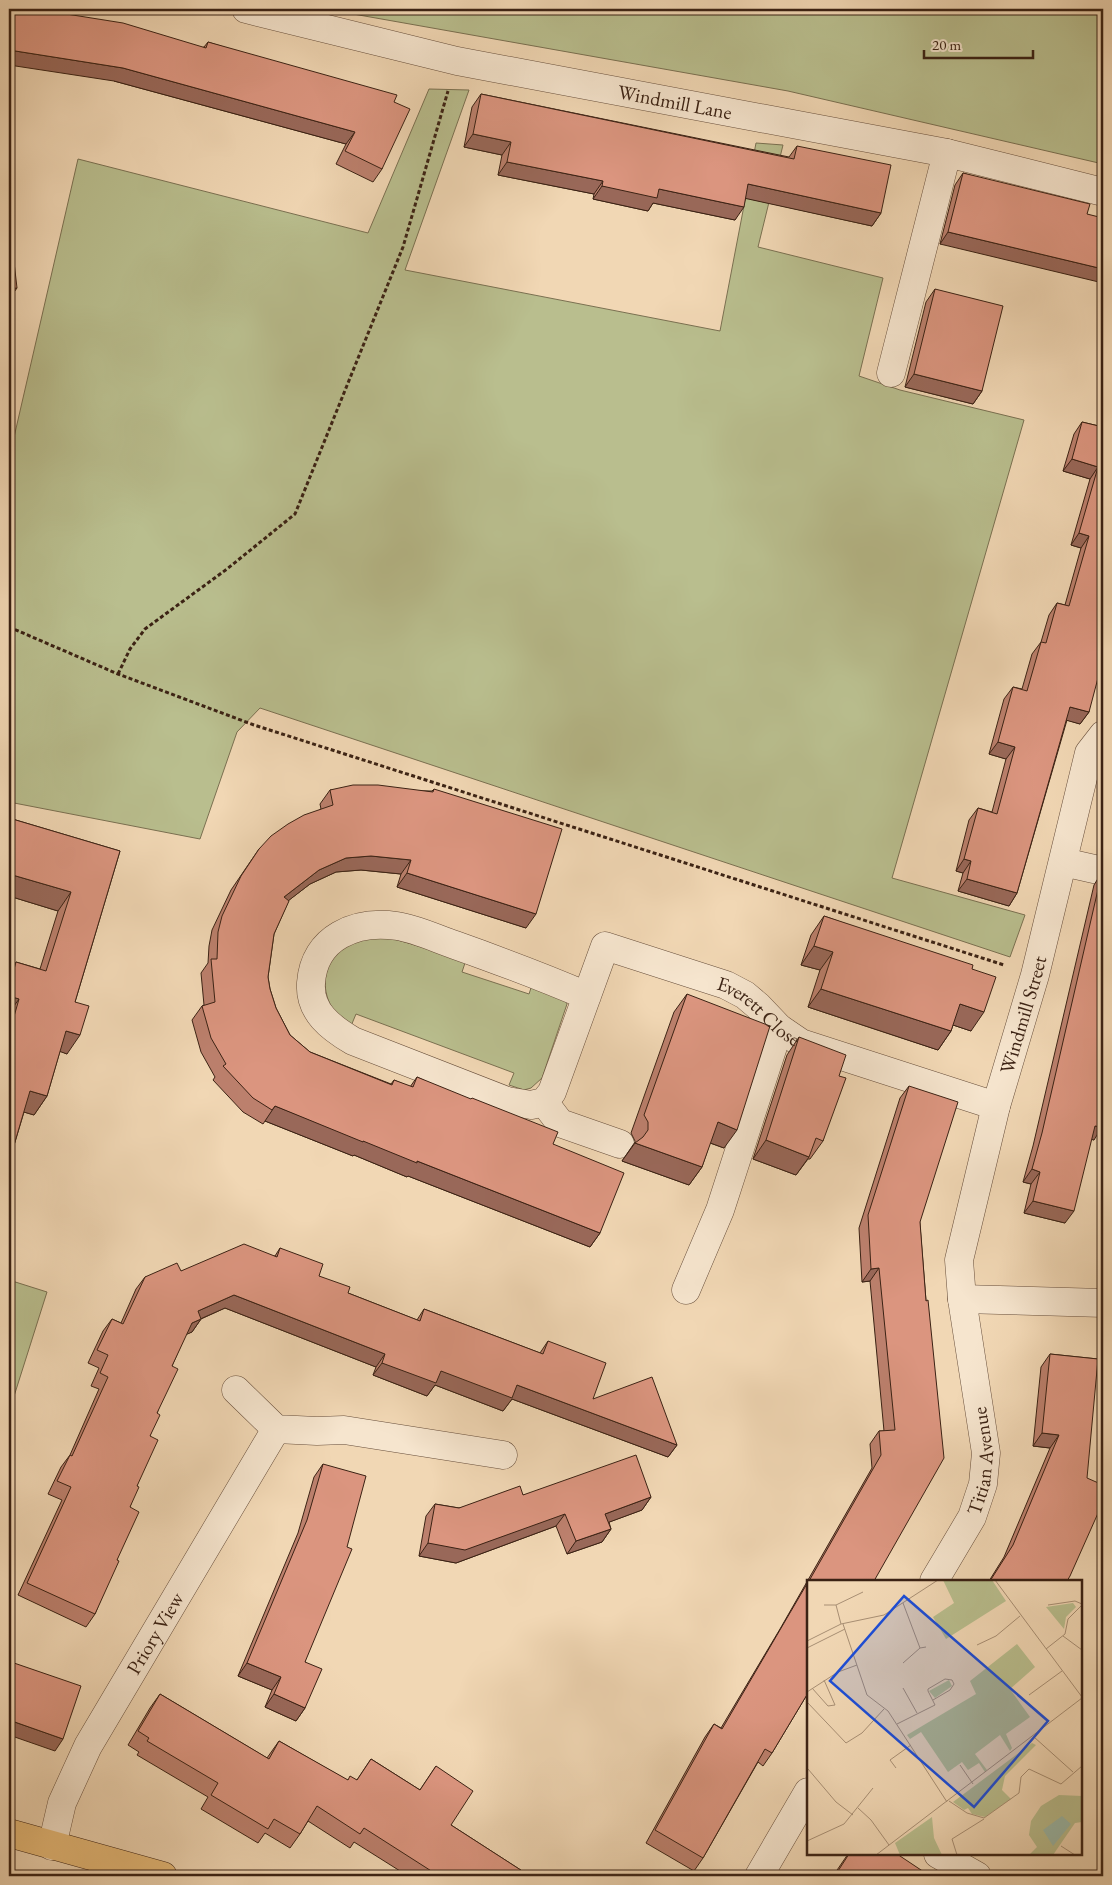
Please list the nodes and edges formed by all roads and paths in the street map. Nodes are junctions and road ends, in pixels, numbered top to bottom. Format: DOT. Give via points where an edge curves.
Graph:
graph roads {
  1 [pos="246,9"];
  2 [pos="457,61"];
  3 [pos="947,153"];
  4 [pos="1103,192"];
  5 [pos="891,373"];
  6 [pos="9,626"];
  7 [pos="118,674"];
  8 [pos="1103,735"];
  9 [pos="1063,862"];
  10 [pos="1103,872"];
  11 [pos="1035,975"];
  12 [pos="587,996"];
  13 [pos="779,1028"];
  14 [pos="544,1102"];
  15 [pos="996,1106"];
  16 [pos="620,1144"];
  17 [pos="686,1290"];
  18 [pos="962,1299"];
  19 [pos="1103,1303"];
  20 [pos="236,1390"];
  21 [pos="276,1429"];
  22 [pos="503,1455"];
  23 [pos="935,1580"];
  24 [pos="807,1794"];
  25 [pos="9,1833"];
  26 [pos="52,1846"];
  27 [pos="940,1855"];
  28 [pos="163,1876"];
  29 [pos="759,1876"];
  30 [pos="977,1876"];
  1 -- 2 [label="street, Windmill Lane"];
  2 -- 3 [label="street, Windmill Lane"];
  2 -- 7 [label="path" via="403,247 294,514 227,569 145,629 130,649"];
  3 -- 4 [label="street, Windmill Lane"];
  3 -- 5 [label="street"];
  6 -- 7 [label="path"];
  7 -- 11 [label="path" via="263,728"];
  8 -- 9 [label="street, Windmill Street" via="1090,753"];
  9 -- 10 [label="street"];
  9 -- 11 [label="street, Windmill Street"];
  11 -- 15 [label="street, Windmill Street"];
  12 -- 13 [label="street, Everett Close" via="605,946 726,984 745,995"];
  12 -- 14 [label="street" via="552,1092"];
  12 -- 14 [label="street" via="531,972 398,926 359,926 344,931 330,940 312,971 311,986 322,1019 353,1041 507,1101 531,1105"];
  13 -- 15 [label="street, Everett Close" via="801,1042"];
  13 -- 17 [label="street" via="720,1210"];
  14 -- 16 [label="street" via="560,1123"];
  15 -- 18 [label="street, Windmill Street" via="959,1260"];
  18 -- 19 [label="street"];
  18 -- 23 [label="street, Titian Avenue" via="986,1453 983,1484 972,1517"];
  20 -- 21 [label="street"];
  21 -- 22 [label="street" via="344,1430"];
  21 -- 26 [label="street, Priory View" via="88,1746 62,1803"];
  24 -- 29 [label="street"];
  25 -- 26 [label="main road"];
  26 -- 28 [label="main road"];
  27 -- 30 [label="street"];
}
